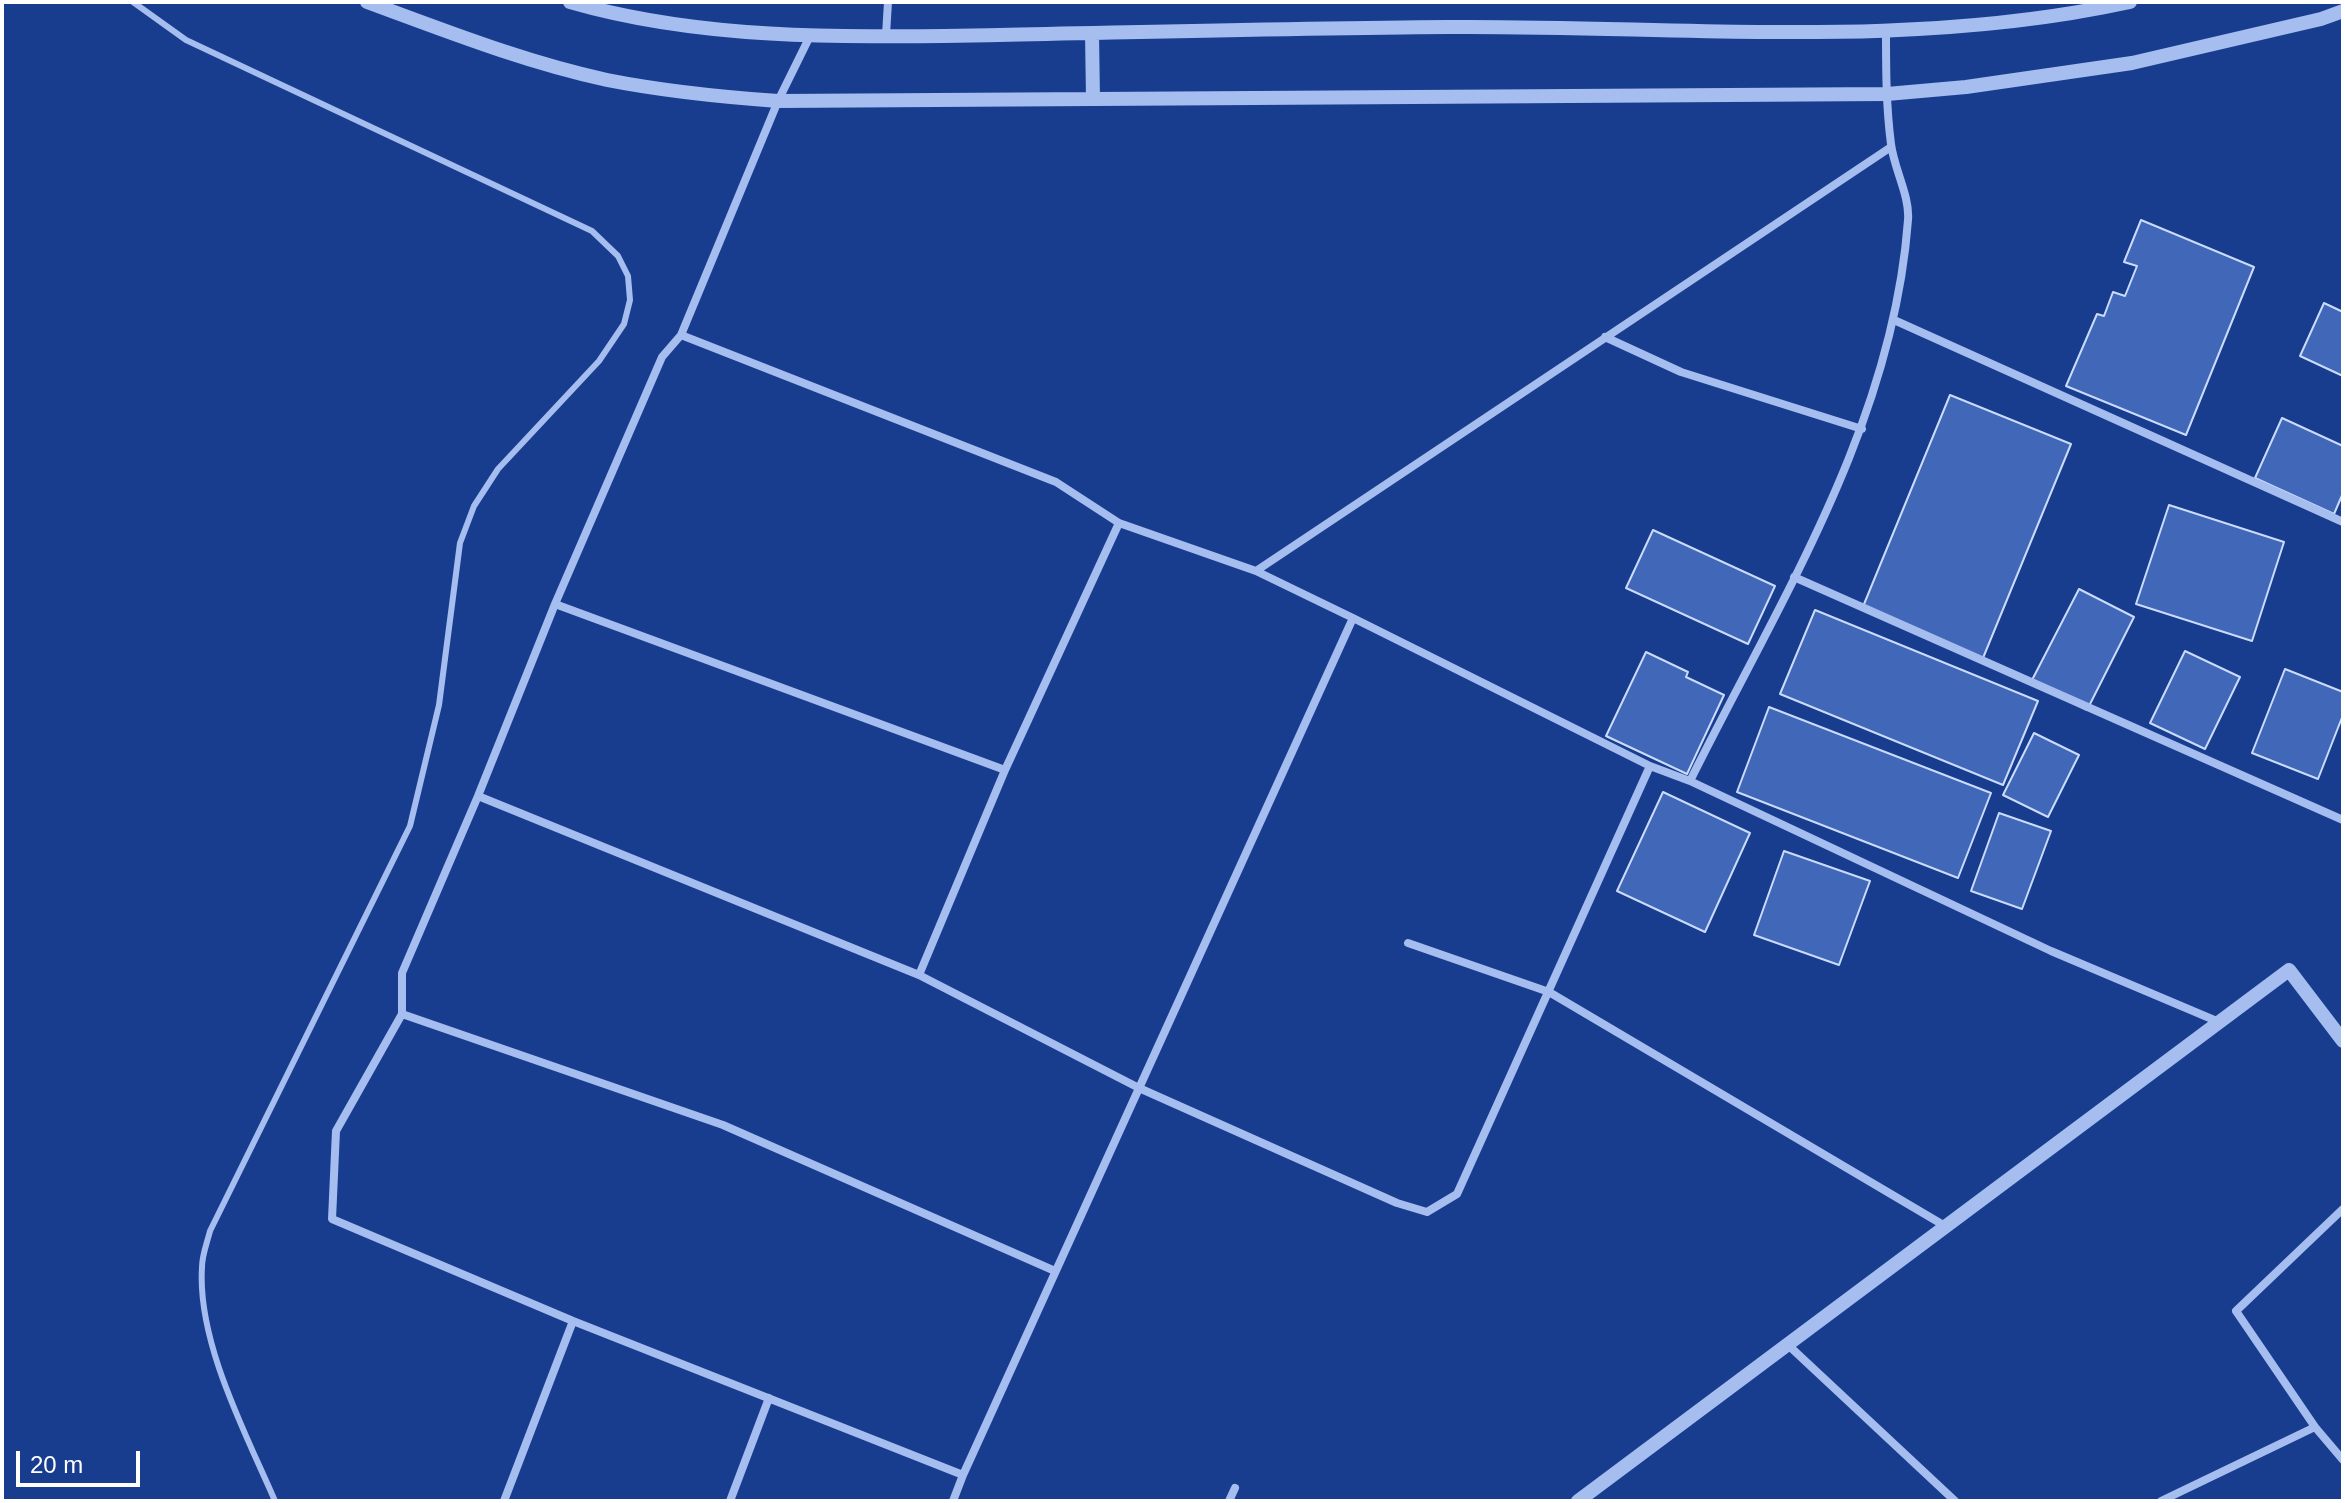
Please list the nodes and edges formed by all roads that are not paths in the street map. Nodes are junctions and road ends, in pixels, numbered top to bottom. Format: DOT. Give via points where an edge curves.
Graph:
graph roads {
  1 [pos="133,2"];
  2 [pos="367,2"];
  3 [pos="570,2"];
  4 [pos="888,2"];
  5 [pos="2130,2"];
  6 [pos="2343,11"];
  7 [pos="1886,29"];
  8 [pos="1092,33"];
  9 [pos="811,34"];
  10 [pos="886,35"];
  11 [pos="1887,94"];
  12 [pos="1093,99"];
  13 [pos="778,101"];
  14 [pos="1891,147"];
  15 [pos="1894,320"];
  16 [pos="681,335"];
  17 [pos="1605,337"];
  18 [pos="1862,429"];
  19 [pos="2343,522"];
  20 [pos="1119,523"];
  21 [pos="1256,571"];
  22 [pos="1794,577"];
  23 [pos="555,604"];
  24 [pos="1353,618"];
  25 [pos="1650,766"];
  26 [pos="1005,770"];
  27 [pos="1690,781"];
  28 [pos="478,796"];
  29 [pos="2343,820"];
  30 [pos="1408,943"];
  31 [pos="919,975"];
  32 [pos="1549,992"];
  33 [pos="402,1014"];
  34 [pos="2220,1022"];
  35 [pos="2343,1041"];
  36 [pos="1139,1088"];
  37 [pos="2343,1209"];
  38 [pos="1945,1226"];
  39 [pos="1055,1271"];
  40 [pos="573,1321"];
  41 [pos="1787,1344"];
  42 [pos="769,1398"];
  43 [pos="2315,1427"];
  44 [pos="2343,1460"];
  45 [pos="963,1475"];
  46 [pos="1235,1488"];
  47 [pos="275,1501"];
  48 [pos="504,1501"];
  49 [pos="730,1501"];
  50 [pos="953,1501"];
  51 [pos="1229,1501"];
  52 [pos="1578,1501"];
  53 [pos="1955,1501"];
  54 [pos="2161,1501"];
  1 -- 47 [label="lane" via="186,40 592,231 618,256 628,276 630,300 616,336 498,469 474,506 460,543 439,705 410,826 210,1231 202,1264 209,1327 224,1379"];
  2 -- 13 [label="street" via="492,49 607,80"];
  3 -- 9 [label="street" via="691,27"];
  4 -- 10 [label="street"];
  5 -- 7 [label="street" via="1985,24"];
  6 -- 11 [label="street" via="2132,63"];
  7 -- 8 [label="street" via="1451,27"];
  7 -- 11 [label="street"];
  8 -- 10 [label="street"];
  8 -- 12 [label="street"];
  9 -- 10 [label="street"];
  9 -- 13 [label="street"];
  11 -- 12 [label="street"];
  11 -- 14 [label="street"];
  12 -- 13 [label="street"];
  13 -- 16 [label="street"];
  14 -- 15 [label="street" via="1909,216"];
  14 -- 17 [label="street"];
  15 -- 18 [label="street"];
  15 -- 19 [label="street"];
  16 -- 20 [label="street" via="1056,482"];
  16 -- 23 [label="street" via="662,357"];
  17 -- 18 [label="street" via="1681,372"];
  17 -- 21 [label="street"];
  18 -- 22 [label="street"];
  20 -- 21 [label="street"];
  20 -- 26 [label="street"];
  21 -- 24 [label="street"];
  22 -- 27 [label="street"];
  22 -- 29 [label="street"];
  23 -- 26 [label="street"];
  23 -- 28 [label="street"];
  24 -- 25 [label="street"];
  24 -- 36 [label="street"];
  25 -- 27 [label="street"];
  25 -- 32 [label="street"];
  26 -- 31 [label="street"];
  27 -- 34 [label="street" via="2051,951"];
  28 -- 31 [label="street"];
  28 -- 33 [label="street" via="402,973"];
  30 -- 32 [label="street"];
  31 -- 36 [label="street"];
  32 -- 36 [label="street" via="1457,1194 1427,1212"];
  32 -- 38 [label="street"];
  33 -- 39 [label="street" via="723,1125"];
  33 -- 40 [label="street" via="336,1131 332,1219"];
  34 -- 35 [label="street" via="2289,970"];
  34 -- 38 [label="street"];
  36 -- 39 [label="street"];
  37 -- 43 [label="street" via="2236,1311"];
  38 -- 41 [label="street"];
  39 -- 45 [label="street"];
  40 -- 42 [label="street"];
  40 -- 48 [label="street"];
  41 -- 52 [label="street"];
  41 -- 53 [label="street"];
  42 -- 45 [label="street"];
  42 -- 49 [label="street"];
  43 -- 44 [label="street"];
  43 -- 54 [label="street"];
  45 -- 50 [label="street"];
  46 -- 51 [label="street"];
}
